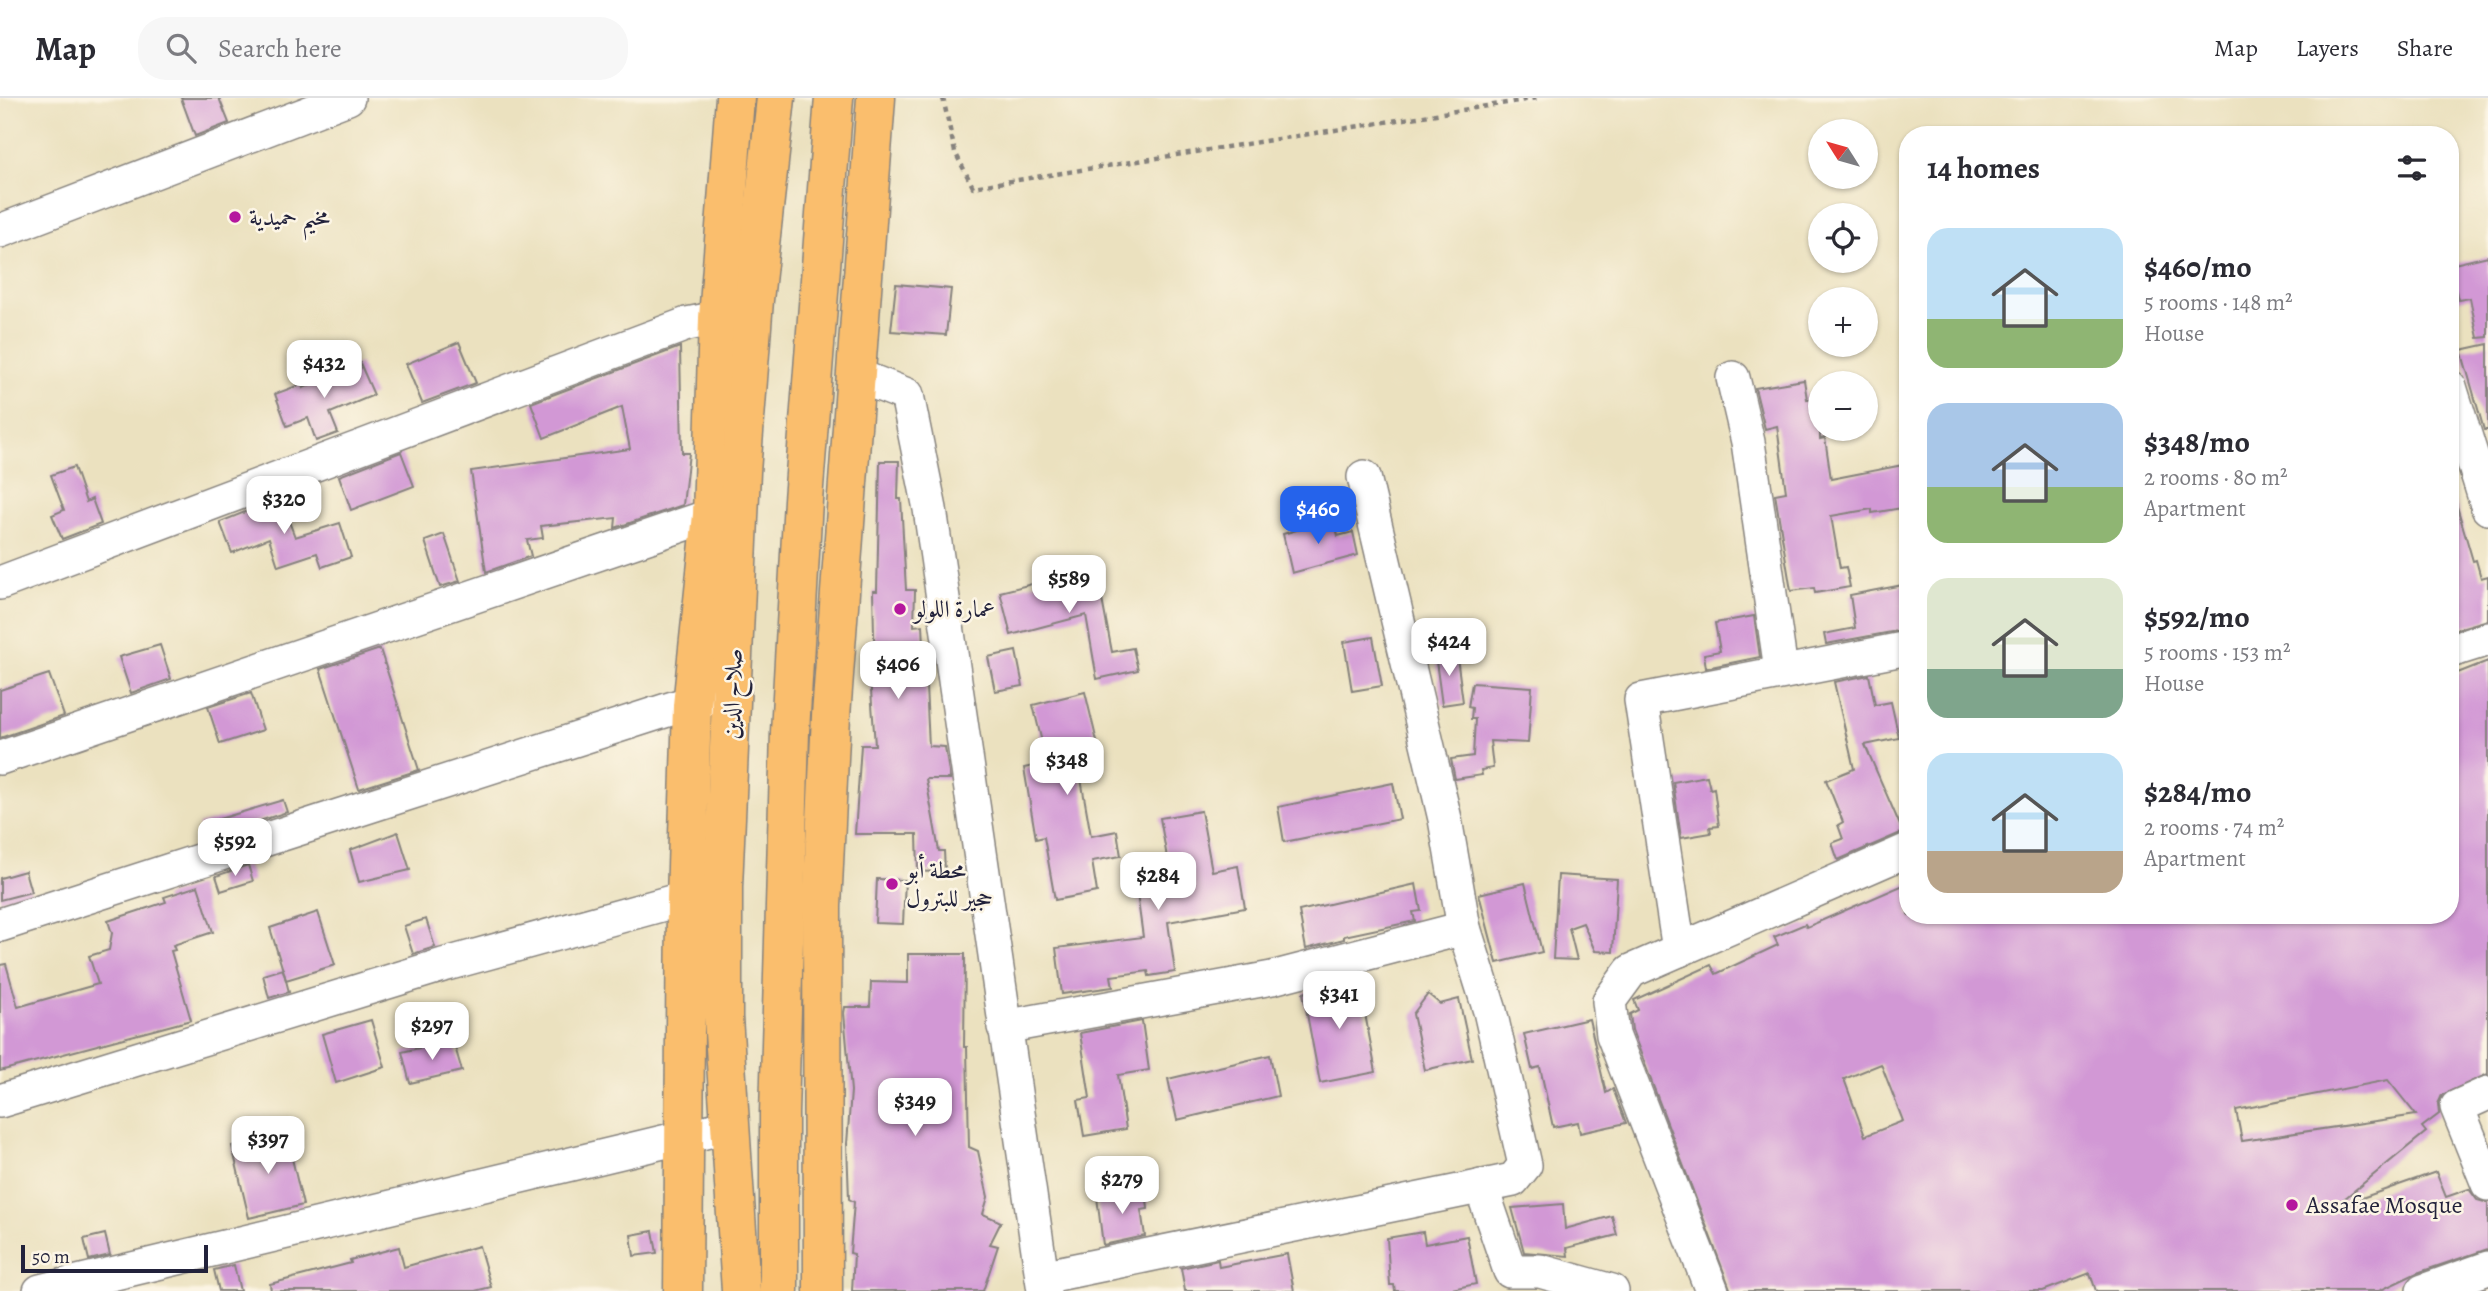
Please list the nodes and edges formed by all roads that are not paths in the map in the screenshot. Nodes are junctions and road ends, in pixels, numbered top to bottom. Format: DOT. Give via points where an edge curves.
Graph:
graph roads {
  1 [pos="348,98"];
  2 [pos="735,98"];
  3 [pos="776,98"];
  4 [pos="834,98"];
  5 [pos="876,98"];
  6 [pos="0,231"];
  7 [pos="718,318"];
  8 [pos="858,376"];
  9 [pos="1733,378"];
  10 [pos="2459,416"];
  11 [pos="1364,477"];
  12 [pos="2488,508"];
  13 [pos="712,515"];
  14 [pos="0,583"];
  15 [pos="2488,639"];
  16 [pos="2459,648"];
  17 [pos="1899,650"];
  18 [pos="1781,670"];
  19 [pos="732,694"];
  20 [pos="692,702"];
  21 [pos="0,758"];
  22 [pos="1899,854"];
  23 [pos="723,887"];
  24 [pos="685,899"];
  25 [pos="0,925"];
  26 [pos="1464,928"];
  27 [pos="1679,950"];
  28 [pos="1004,1027"];
  29 [pos="2488,1093"];
  30 [pos="0,1101"];
  31 [pos="730,1126"];
  32 [pos="682,1137"];
  33 [pos="2488,1184"];
  34 [pos="1481,1186"];
  35 [pos="2488,1268"];
  36 [pos="1043,1284"];
  37 [pos="40,1291"];
  38 [pos="683,1291"];
  39 [pos="741,1291"];
  40 [pos="779,1291"];
  41 [pos="823,1291"];
  42 [pos="1612,1291"];
  43 [pos="1712,1291"];
  44 [pos="2423,1291"];
  1 -- 6 [label="street"];
  2 -- 7 [label="main road"];
  3 -- 19 [label="main road, صلاح الدين" via="741,472"];
  4 -- 40 [label="main road" via="790,732"];
  5 -- 8 [label="main road"];
  7 -- 13 [label="main road"];
  7 -- 14 [label="street" via="687,324"];
  8 -- 28 [label="street" via="907,395 930,509"];
  8 -- 41 [label="main road" via="831,716 822,907"];
  9 -- 18 [label="street" via="1748,442"];
  10 -- 12 [label="street"];
  11 -- 26 [label="street" via="1446,819"];
  13 -- 20 [label="main road"];
  13 -- 21 [label="street"];
  15 -- 16 [label="street"];
  17 -- 18 [label="street"];
  18 -- 27 [label="street" via="1641,700"];
  19 -- 20 [label="street"];
  19 -- 23 [label="main road, صلاح الدين"];
  20 -- 24 [label="main road"];
  20 -- 25 [label="street"];
  22 -- 27 [label="street"];
  23 -- 24 [label="street"];
  23 -- 31 [label="main road, صلاح الدين" via="723,1017"];
  24 -- 30 [label="street" via="443,965"];
  24 -- 32 [label="main road"];
  26 -- 28 [label="street" via="1272,978"];
  26 -- 34 [label="street" via="1490,1011 1525,1164 1513,1180"];
  27 -- 43 [label="street" via="1631,971 1609,1001 1613,1035"];
  28 -- 36 [label="street"];
  29 -- 33 [label="street" via="2457,1107"];
  31 -- 32 [label="street"];
  31 -- 39 [label="main road, صلاح الدين"];
  32 -- 37 [label="street"];
  32 -- 38 [label="main road"];
  34 -- 36 [label="street"];
  34 -- 42 [label="street" via="1510,1272 1540,1271"];
  35 -- 44 [label="street"];
}
